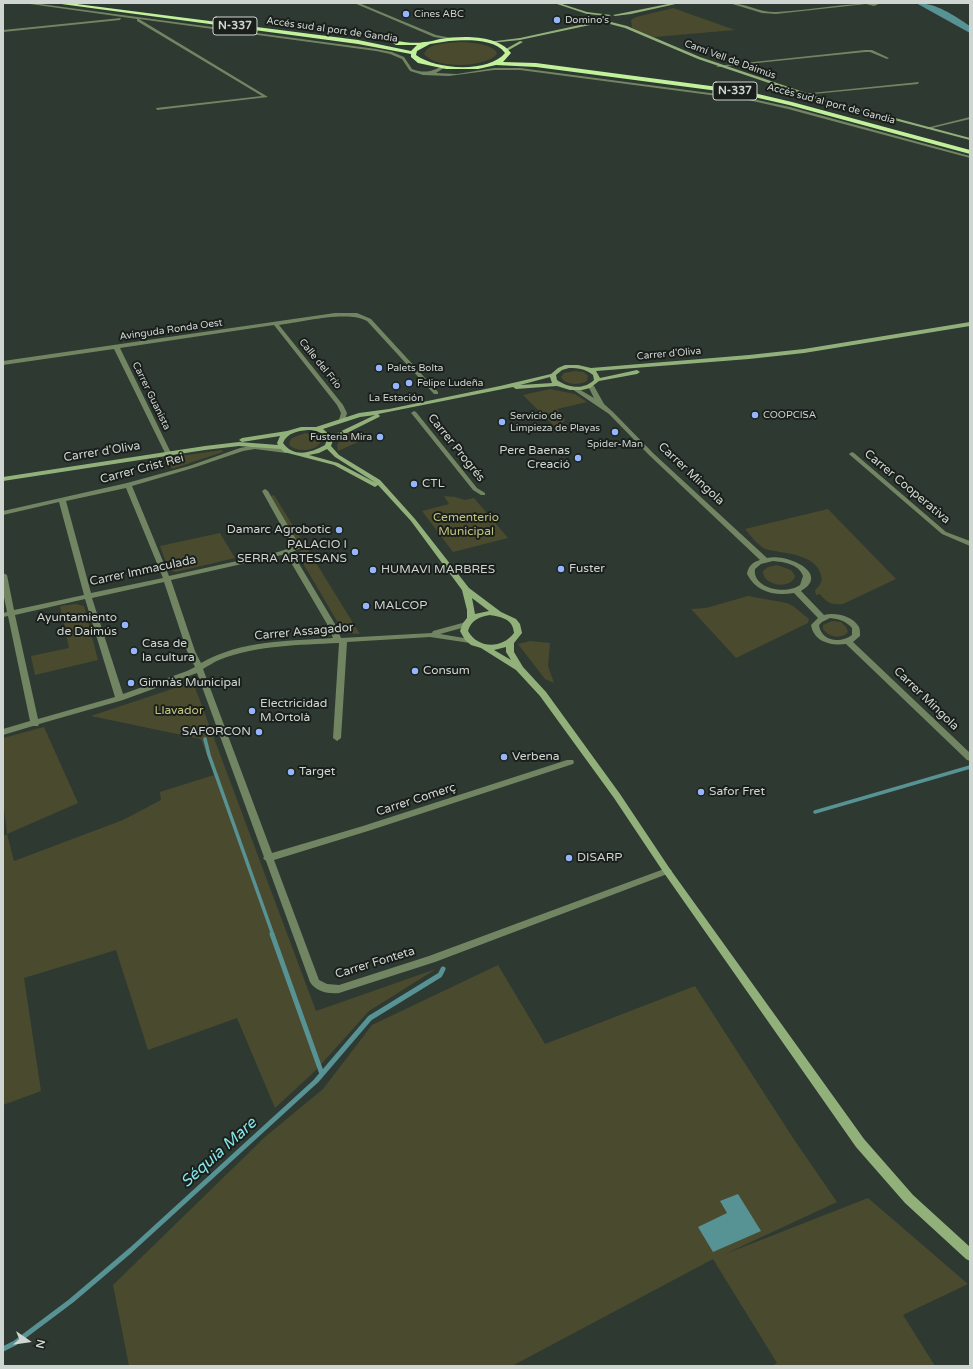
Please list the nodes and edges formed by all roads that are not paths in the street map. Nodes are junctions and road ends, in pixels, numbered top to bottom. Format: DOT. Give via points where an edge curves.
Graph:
graph roads {
  1 [pos="25,3"];
  2 [pos="57,3"];
  3 [pos="78,3"];
  4 [pos="356,3"];
  5 [pos="551,3"];
  6 [pos="556,3"];
  7 [pos="678,3"];
  8 [pos="686,3"];
  9 [pos="732,3"];
  10 [pos="866,3"];
  11 [pos="879,3"];
  12 [pos="609,15"];
  13 [pos="615,15"];
  14 [pos="135,17"];
  15 [pos="625,20"];
  16 [pos="603,22"];
  17 [pos="626,27"];
  18 [pos="3,31"];
  19 [pos="454,39"];
  20 [pos="490,42"];
  21 [pos="426,44"];
  22 [pos="413,53"];
  23 [pos="507,53"];
  24 [pos="887,58"];
  25 [pos="495,63"];
  26 [pos="718,66"];
  27 [pos="443,67"];
  28 [pos="431,73"];
  29 [pos="918,84"];
  30 [pos="804,94"];
  31 [pos="157,109"];
  32 [pos="970,118"];
  33 [pos="928,128"];
  34 [pos="970,139"];
  35 [pos="970,147"];
  36 [pos="970,152"];
  37 [pos="970,158"];
  38 [pos="276,324"];
  39 [pos="970,324"];
  40 [pos="116,346"];
  41 [pos="749,357"];
  42 [pos="3,363"];
  43 [pos="591,370"];
  44 [pos="553,374"];
  45 [pos="597,380"];
  46 [pos="558,384"];
  47 [pos="590,386"];
  48 [pos="500,388"];
  49 [pos="575,389"];
  50 [pos="436,393"];
  51 [pos="602,405"];
  52 [pos="389,411"];
  53 [pos="414,413"];
  54 [pos="342,420"];
  55 [pos="316,429"];
  56 [pos="287,433"];
  57 [pos="330,438"];
  58 [pos="328,446"];
  59 [pos="205,448"];
  60 [pos="284,449"];
  61 [pos="167,450"];
  62 [pos="303,454"];
  63 [pos="852,454"];
  64 [pos="3,478"];
  65 [pos="128,485"];
  66 [pos="265,491"];
  67 [pos="386,491"];
  68 [pos="483,494"];
  69 [pos="62,500"];
  70 [pos="3,514"];
  71 [pos="969,542"];
  72 [pos="288,552"];
  73 [pos="764,560"];
  74 [pos="3,575"];
  75 [pos="166,579"];
  76 [pos="466,590"];
  77 [pos="796,591"];
  78 [pos="88,596"];
  79 [pos="7,614"];
  80 [pos="498,614"];
  81 [pos="823,618"];
  82 [pos="468,621"];
  83 [pos="430,635"];
  84 [pos="340,640"];
  85 [pos="470,641"];
  86 [pos="848,641"];
  87 [pos="510,643"];
  88 [pos="484,647"];
  89 [pos="199,668"];
  90 [pos="519,668"];
  91 [pos="120,698"];
  92 [pos="35,724"];
  93 [pos="3,732"];
  94 [pos="337,738"];
  95 [pos="970,758"];
  96 [pos="570,762"];
  97 [pos="268,858"];
  98 [pos="667,871"];
  99 [pos="970,1254"];
  1 -- 14 [label="street"];
  2 -- 22 [label="highway, Accés sud al port de Gandia / N-337" via="358,42"];
  3 -- 21 [label="highway, Accés sud al port de Gandia / N-337" via="369,40"];
  4 -- 19 [label="street" via="435,36"];
  5 -- 16 [label="main road, Camí Vell de Daimús"];
  6 -- 12 [label="main road"];
  7 -- 13 [label="main road"];
  8 -- 15 [label="main road" via="635,15"];
  9 -- 10 [label="street" via="770,13"];
  10 -- 11 [label="street"];
  12 -- 13 [label="main road"];
  12 -- 16 [label="main road"];
  13 -- 15 [label="main road"];
  14 -- 18 [label="street"];
  14 -- 28 [label="street" via="376,50 403,58 408,67 416,72"];
  14 -- 31 [label="street" via="266,97"];
  15 -- 16 [label="main road"];
  15 -- 17 [label="main road"];
  16 -- 17 [label="main road, Camí Vell de Daimús"];
  16 -- 20 [label="main road" via="520,39"];
  16 -- 23 [label="main road" via="517,44"];
  17 -- 26 [label="main road, Camí Vell de Daimús"];
  19 -- 20 [label="highway, Accés sud al port de Gandia / N-337"];
  19 -- 21 [label="highway, Accés sud al port de Gandia / N-337"];
  20 -- 23 [label="highway, Accés sud al port de Gandia / N-337" via="500,46"];
  21 -- 22 [label="highway, Accés sud al port de Gandia / N-337"];
  22 -- 27 [label="highway, Accés sud al port de Gandia / N-337" via="418,60"];
  23 -- 25 [label="highway, Accés sud al port de Gandia / N-337"];
  23 -- 35 [label="highway, Accés sud al port de Gandia / N-337" via="527,61 757,92"];
  24 -- 26 [label="street" via="865,51"];
  25 -- 27 [label="highway, Accés sud al port de Gandia / N-337" via="465,68"];
  25 -- 36 [label="highway, Accés sud al port de Gandia / N-337" via="552,67 752,94"];
  26 -- 30 [label="main road, Camí Vell de Daimús"];
  27 -- 28 [label="street"];
  28 -- 37 [label="street" via="459,76 494,69 520,69 721,94 789,108"];
  29 -- 30 [label="street"];
  30 -- 33 [label="main road, Camí Vell de Daimús"];
  32 -- 33 [label="street"];
  33 -- 34 [label="main road, Camí Vell de Daimús"];
  38 -- 40 [label="street, Avinguda Ronda Oest"];
  38 -- 50 [label="street, Avinguda Ronda Oest" via="341,314 369,320"];
  38 -- 54 [label="street, Calle del Frío" via="338,403 344,413"];
  39 -- 41 [label="main road, Carrer d'Oliva" via="853,344"];
  40 -- 42 [label="street, Avinguda Ronda Oest"];
  40 -- 61 [label="street, Carrer Guanista"];
  41 -- 43 [label="main road, Carrer d'Oliva"];
  41 -- 45 [label="main road, Carrer d'Oliva" via="632,372"];
  43 -- 44 [label="main road, Carrer d'Oliva" via="565,367"];
  43 -- 45 [label="main road"];
  44 -- 46 [label="main road" via="554,381"];
  44 -- 48 [label="main road"];
  45 -- 47 [label="main road"];
  46 -- 48 [label="main road"];
  46 -- 49 [label="main road"];
  47 -- 49 [label="main road"];
  47 -- 51 [label="street, Carrer Mingola"];
  48 -- 52 [label="main road"];
  49 -- 51 [label="street, Carrer Mingola"];
  51 -- 73 [label="street, Carrer Mingola"];
  52 -- 54 [label="main road"];
  52 -- 57 [label="main road"];
  53 -- 68 [label="street, Carrer Progrés" via="475,489"];
  54 -- 55 [label="main road"];
  55 -- 56 [label="main road, Carrer d'Oliva" via="303,428"];
  55 -- 57 [label="main road" via="328,434"];
  56 -- 59 [label="main road, Carrer d'Oliva"];
  56 -- 60 [label="main road" via="280,440"];
  57 -- 58 [label="main road"];
  58 -- 62 [label="main road" via="317,452"];
  58 -- 67 [label="main road" via="337,456 378,482"];
  59 -- 60 [label="main road, Carrer d'Oliva" via="239,444"];
  59 -- 61 [label="main road, Carrer d'Oliva"];
  60 -- 62 [label="main road, Carrer d'Oliva"];
  60 -- 65 [label="street, Carrer Crist Rei" via="242,449"];
  61 -- 64 [label="main road, Carrer d'Oliva"];
  62 -- 67 [label="main road, Carrer d'Oliva" via="336,464"];
  63 -- 71 [label="street, Carrer Cooperativa" via="944,534"];
  65 -- 69 [label="street, Carrer Crist Rei"];
  65 -- 75 [label="street, Carrer Fonteta"];
  66 -- 72 [label="street" via="297,548"];
  67 -- 76 [label="main road" via="413,520"];
  69 -- 70 [label="street, Carrer Crist Rei"];
  69 -- 78 [label="street"];
  72 -- 75 [label="street, Carrer Immaculada"];
  72 -- 84 [label="street"];
  73 -- 77 [label="street" via="787,561 805,571 807,582"];
  73 -- 77 [label="street" via="752,567 750,573 755,582 770,591"];
  74 -- 79 [label="street"];
  75 -- 78 [label="street, Carrer Immaculada"];
  75 -- 89 [label="street, Carrer Fonteta"];
  76 -- 80 [label="main road"];
  76 -- 82 [label="main road" via="470,610"];
  77 -- 81 [label="street"];
  78 -- 79 [label="street, Carrer Immaculada"];
  78 -- 91 [label="street"];
  79 -- 92 [label="street"];
  80 -- 82 [label="main road" via="482,614"];
  80 -- 87 [label="main road" via="510,618 517,625 518,633"];
  81 -- 86 [label="street" via="815,625 818,635 830,641"];
  81 -- 86 [label="street" via="841,618 854,625 856,636"];
  82 -- 83 [label="street, Carrer Assagador" via="448,631"];
  82 -- 85 [label="main road" via="464,631"];
  83 -- 84 [label="street, Carrer Assagador"];
  83 -- 85 [label="street, Carrer Assagador"];
  84 -- 89 [label="street, Carrer Assagador" via="254,647 216,658"];
  84 -- 94 [label="street"];
  85 -- 88 [label="main road"];
  86 -- 95 [label="street, Carrer Mingola"];
  87 -- 88 [label="main road" via="498,647"];
  87 -- 90 [label="main road" via="510,652"];
  88 -- 90 [label="main road"];
  89 -- 91 [label="street, Carrer Assagador"];
  89 -- 97 [label="street, Carrer Fonteta"];
  90 -- 98 [label="main road" via="543,694 617,796"];
  91 -- 92 [label="street, Carrer Assagador"];
  92 -- 93 [label="street, Carrer Assagador"];
  96 -- 97 [label="street, Carrer Comerç"];
  97 -- 98 [label="street, Carrer Fonteta" via="315,982 320,987 331,990 432,959"];
  98 -- 99 [label="main road" via="860,1143 909,1198"];
}
